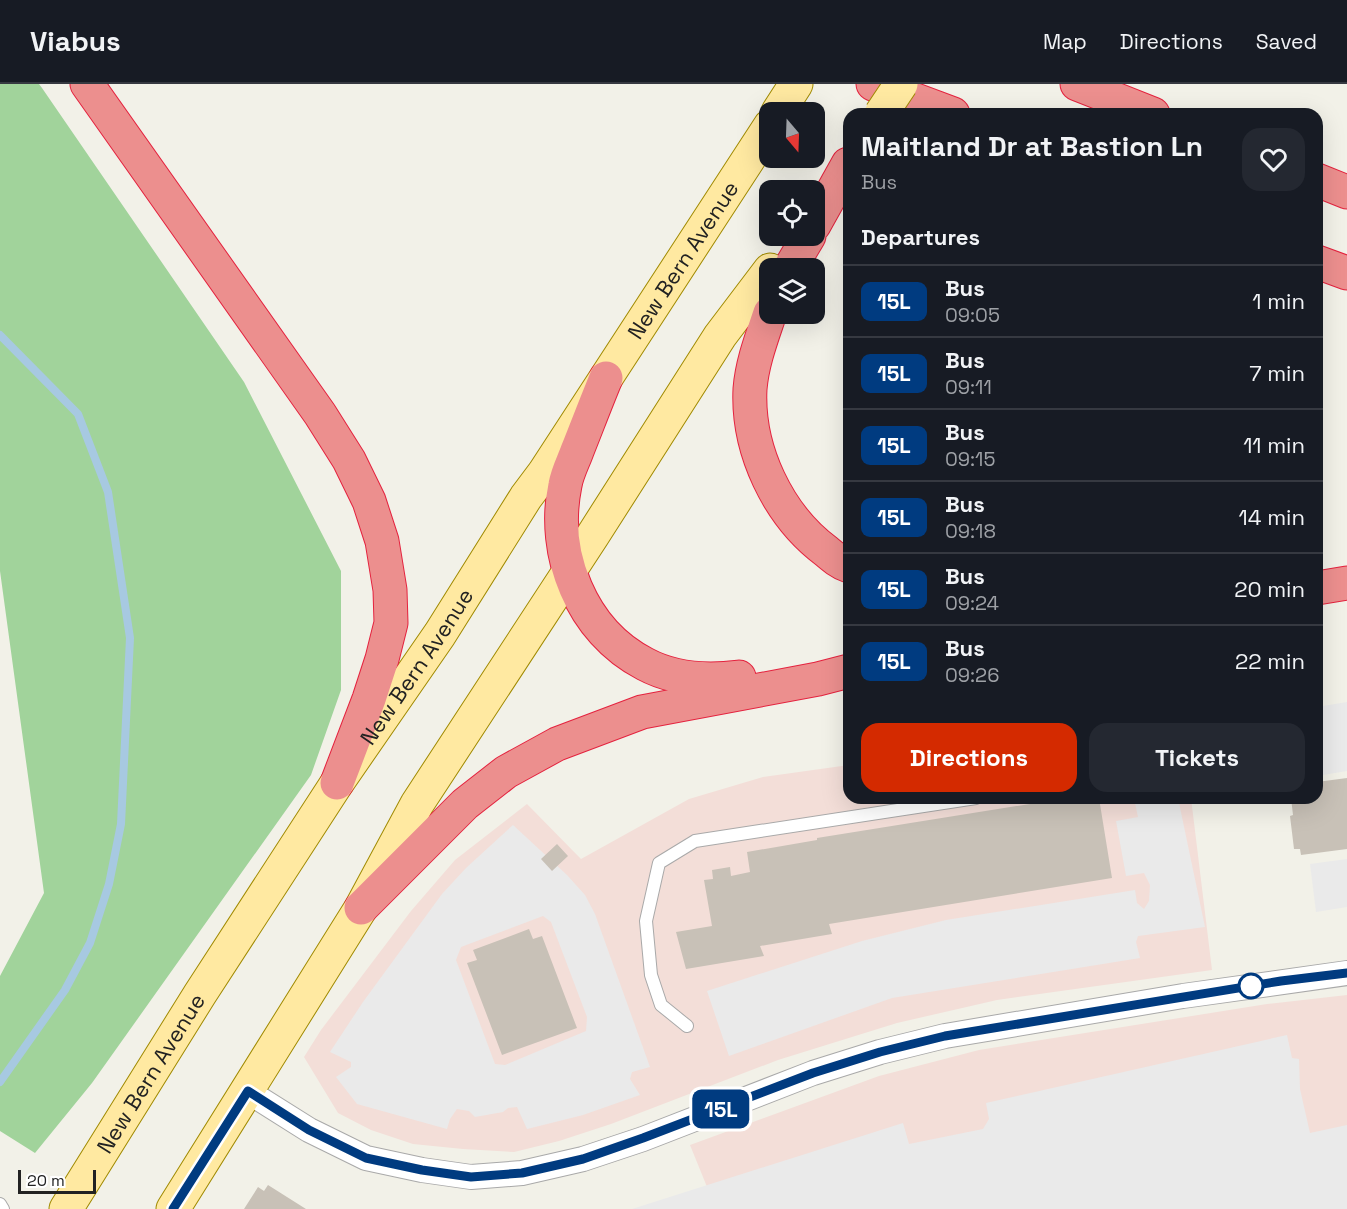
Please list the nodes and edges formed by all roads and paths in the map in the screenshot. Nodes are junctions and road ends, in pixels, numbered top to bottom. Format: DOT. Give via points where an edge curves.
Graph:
graph roads {
  1 [pos="87,84"];
  2 [pos="796,84"];
  3 [pos="873,84"];
  4 [pos="900,84"];
  5 [pos="1077,84"];
  6 [pos="785,102"];
  7 [pos="885,108"];
  8 [pos="937,108"];
  9 [pos="1138,108"];
  10 [pos="759,142"];
  11 [pos="843,172"];
  12 [pos="843,174"];
  13 [pos="1323,182"];
  14 [pos="1347,192"];
  15 [pos="825,196"];
  16 [pos="825,206"];
  17 [pos="787,246"];
  18 [pos="778,258"];
  19 [pos="1323,264"];
  20 [pos="1347,273"];
  21 [pos="759,284"];
  22 [pos="767,324"];
  23 [pos="606,378"];
  24 [pos="843,564"];
  25 [pos="569,573"];
  26 [pos="1347,583"];
  27 [pos="1323,587"];
  28 [pos="843,666"];
  29 [pos="843,673"];
  30 [pos="337,783"];
  31 [pos="937,804"];
  32 [pos="361,908"];
  33 [pos="1347,973"];
  34 [pos="687,1026"];
  35 [pos="248,1091"];
  36 [pos="0,1204"];
  37 [pos="3,1209"];
  38 [pos="66,1209"];
  39 [pos="173,1209"];
  1 -- 30 [label="highway" via="320,414 369,501 382,541 391,623 369,699"];
  2 -- 6 [label="main road, New Bern Avenue"];
  3 -- 8 [label="highway"];
  4 -- 7 [label="main road, bridge"];
  5 -- 9 [label="highway"];
  10 -- 23 [label="main road, New Bern Avenue"];
  11 -- 15 [label="main road"];
  12 -- 16 [label="highway"];
  13 -- 14 [label="highway"];
  17 -- 18 [label="main road"];
  19 -- 20 [label="highway"];
  21 -- 25 [label="main road" via="720,336"];
  22 -- 24 [label="highway" via="750,389 757,450 771,484 802,530"];
  23 -- 25 [label="highway" via="565,483 563,549"];
  23 -- 30 [label="main road, New Bern Avenue" via="440,634"];
  25 -- 28 [label="highway" via="603,632 646,665 666,672 721,679"];
  25 -- 32 [label="main road" via="417,804"];
  26 -- 27 [label="highway"];
  29 -- 32 [label="highway" via="642,712 557,744 506,772 465,804"];
  30 -- 38 [label="main road, New Bern Avenue"];
  31 -- 34 [label="lane" via="695,841 659,863 646,921 651,975 661,1005"];
  32 -- 35 [label="main road"];
  33 -- 35 [label="street" via="945,1036 813,1073 583,1159 522,1173 471,1177 366,1158 309,1130"];
  35 -- 39 [label="main road"];
  36 -- 37 [label="lane"];
}
